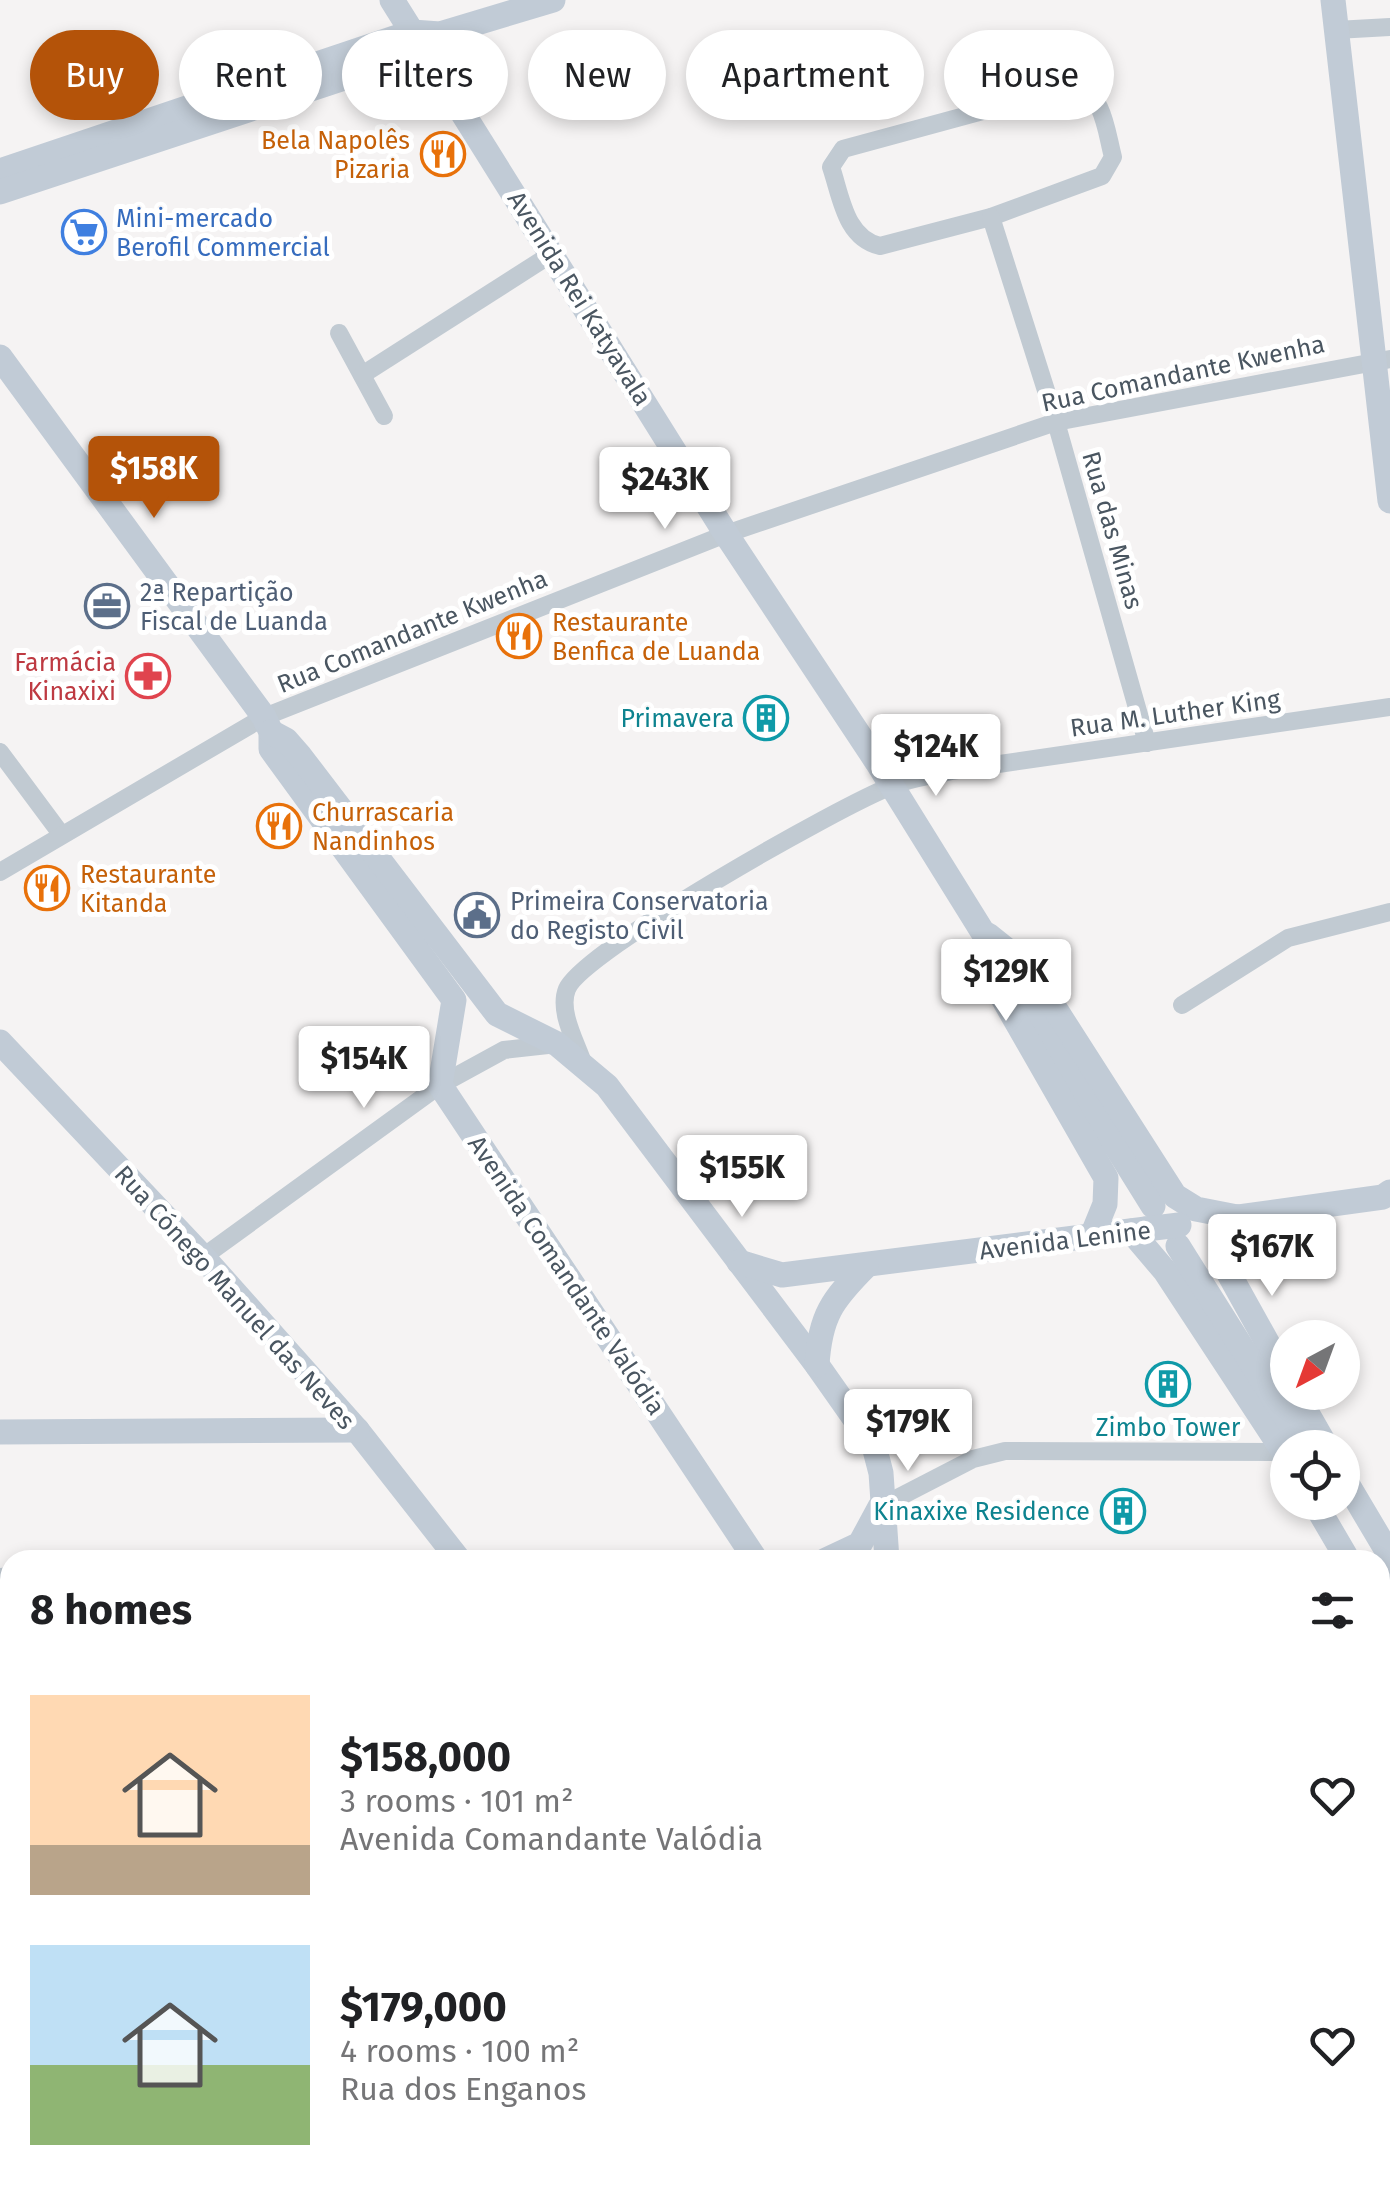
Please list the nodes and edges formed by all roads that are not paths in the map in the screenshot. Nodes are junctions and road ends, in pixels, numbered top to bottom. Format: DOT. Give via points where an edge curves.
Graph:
graph roads {
  1 [pos="392,0"];
  2 [pos="553,0"];
  3 [pos="1333,0"];
  4 [pos="1390,27"];
  5 [pos="417,30"];
  6 [pos="455,30"];
  7 [pos="1336,30"];
  8 [pos="342,67"];
  9 [pos="473,120"];
  10 [pos="162,128"];
  11 [pos="0,171"];
  12 [pos="0,192"];
  13 [pos="991,217"];
  14 [pos="553,253"];
  15 [pos="339,334"];
  16 [pos="0,358"];
  17 [pos="1381,359"];
  18 [pos="362,375"];
  19 [pos="384,416"];
  20 [pos="1056,422"];
  21 [pos="1390,501"];
  22 [pos="726,534"];
  23 [pos="1390,707"];
  24 [pos="268,725"];
  25 [pos="1146,743"];
  26 [pos="0,752"];
  27 [pos="892,786"];
  28 [pos="62,834"];
  29 [pos="0,872"];
  30 [pos="1390,912"];
  31 [pos="981,931"];
  32 [pos="1182,1006"];
  33 [pos="0,1042"];
  34 [pos="557,1044"];
  35 [pos="583,1063"];
  36 [pos="440,1085"];
  37 [pos="1388,1197"];
  38 [pos="1236,1217"];
  39 [pos="1143,1222"];
  40 [pos="1179,1235"];
  41 [pos="1092,1236"];
  42 [pos="203,1257"];
  43 [pos="739,1262"];
  44 [pos="866,1266"];
  45 [pos="1270,1348"];
  46 [pos="817,1365"];
  47 [pos="357,1430"];
  48 [pos="1276,1430"];
  49 [pos="1280,1430"];
  50 [pos="0,1432"];
  51 [pos="1270,1453"];
  52 [pos="1360,1505"];
  53 [pos="880,1506"];
  54 [pos="1325,1520"];
  55 [pos="1351,1520"];
  56 [pos="451,1550"];
  57 [pos="749,1550"];
  58 [pos="847,1550"];
  59 [pos="886,1550"];
  60 [pos="1342,1550"];
  61 [pos="1370,1550"];
  62 [pos="1386,1550"];
  1 -- 5 [label="main road, Avenida Rei Katyavala"];
  2 -- 6 [label="main road"];
  3 -- 7 [label="main road"];
  4 -- 7 [label="street"];
  7 -- 17 [label="main road"];
  8 -- 10 [label="main road"];
  9 -- 14 [label="main road, Avenida Rei Katyavala"];
  10 -- 11 [label="main road"];
  10 -- 12 [label="main road"];
  13 -- 13 [label="street" via="1109,170 1113,157 1092,94 1066,86 1022,98 843,149 831,167 852,229 864,242 880,246"];
  13 -- 20 [label="street, Rua das Minas"];
  14 -- 18 [label="street"];
  14 -- 22 [label="main road, Avenida Rei Katyavala"];
  15 -- 18 [label="street"];
  16 -- 24 [label="main road"];
  17 -- 20 [label="street, Rua Comandante Kwenha"];
  17 -- 21 [label="main road"];
  18 -- 19 [label="street"];
  20 -- 22 [label="street, Rua Comandante Kwenha"];
  20 -- 25 [label="street, Rua das Minas"];
  22 -- 24 [label="street, Rua Comandante Kwenha"];
  22 -- 27 [label="main road, Avenida Rei Katyavala"];
  23 -- 25 [label="street, Rua M. Luther King"];
  24 -- 28 [label="street, Rua Comandante Kwenha"];
  24 -- 34 [label="main road" via="300,756 497,1014"];
  24 -- 36 [label="main road" via="271,750 454,1000"];
  25 -- 27 [label="street, Rua M. Luther King"];
  26 -- 28 [label="street"];
  27 -- 31 [label="main road, Avenida Rei Katyavala"];
  27 -- 35 [label="street, Rua M. Luther King" via="698,892 596,959 567,988 564,1008"];
  28 -- 29 [label="street, Rua Comandante Kwenha"];
  30 -- 32 [label="street" via="1288,938"];
  31 -- 38 [label="main road" via="1029,968 1175,1196 1196,1209"];
  31 -- 39 [label="main road, Avenida Rei Katyavala"];
  31 -- 41 [label="main road" via="989,974 1106,1178 1105,1204"];
  33 -- 42 [label="main road, Rua Cónego Manuel das Neves"];
  34 -- 35 [label="main road"];
  34 -- 36 [label="street" via="504,1050"];
  35 -- 43 [label="main road"];
  36 -- 42 [label="street"];
  36 -- 57 [label="main road, Avenida Comandante Valódia"];
  37 -- 38 [label="main road, Avenida Lenine"];
  38 -- 40 [label="main road, Avenida Lenine"];
  38 -- 45 [label="main road" via="1223,1263"];
  39 -- 40 [label="main road, Avenida Lenine, bridge"];
  39 -- 41 [label="main road, Avenida Lenine"];
  39 -- 48 [label="main road, Avenida Rei Katyavala" via="1165,1271"];
  40 -- 49 [label="main road"];
  41 -- 44 [label="main road, Avenida Lenine"];
  42 -- 47 [label="main road, Rua Cónego Manuel das Neves"];
  43 -- 44 [label="main road, Avenida Lenine" via="782,1275"];
  43 -- 46 [label="main road"];
  44 -- 46 [label="main road" via="820,1326"];
  46 -- 53 [label="main road" via="879,1461"];
  47 -- 50 [label="main road"];
  47 -- 56 [label="main road, Rua Cónego Manuel das Neves"];
  51 -- 53 [label="street" via="1033,1448 973,1459"];
  52 -- 62 [label="main road"];
  53 -- 58 [label="main road" via="860,1544"];
  53 -- 59 [label="main road"];
  54 -- 60 [label="main road"];
  55 -- 61 [label="main road"];
}
